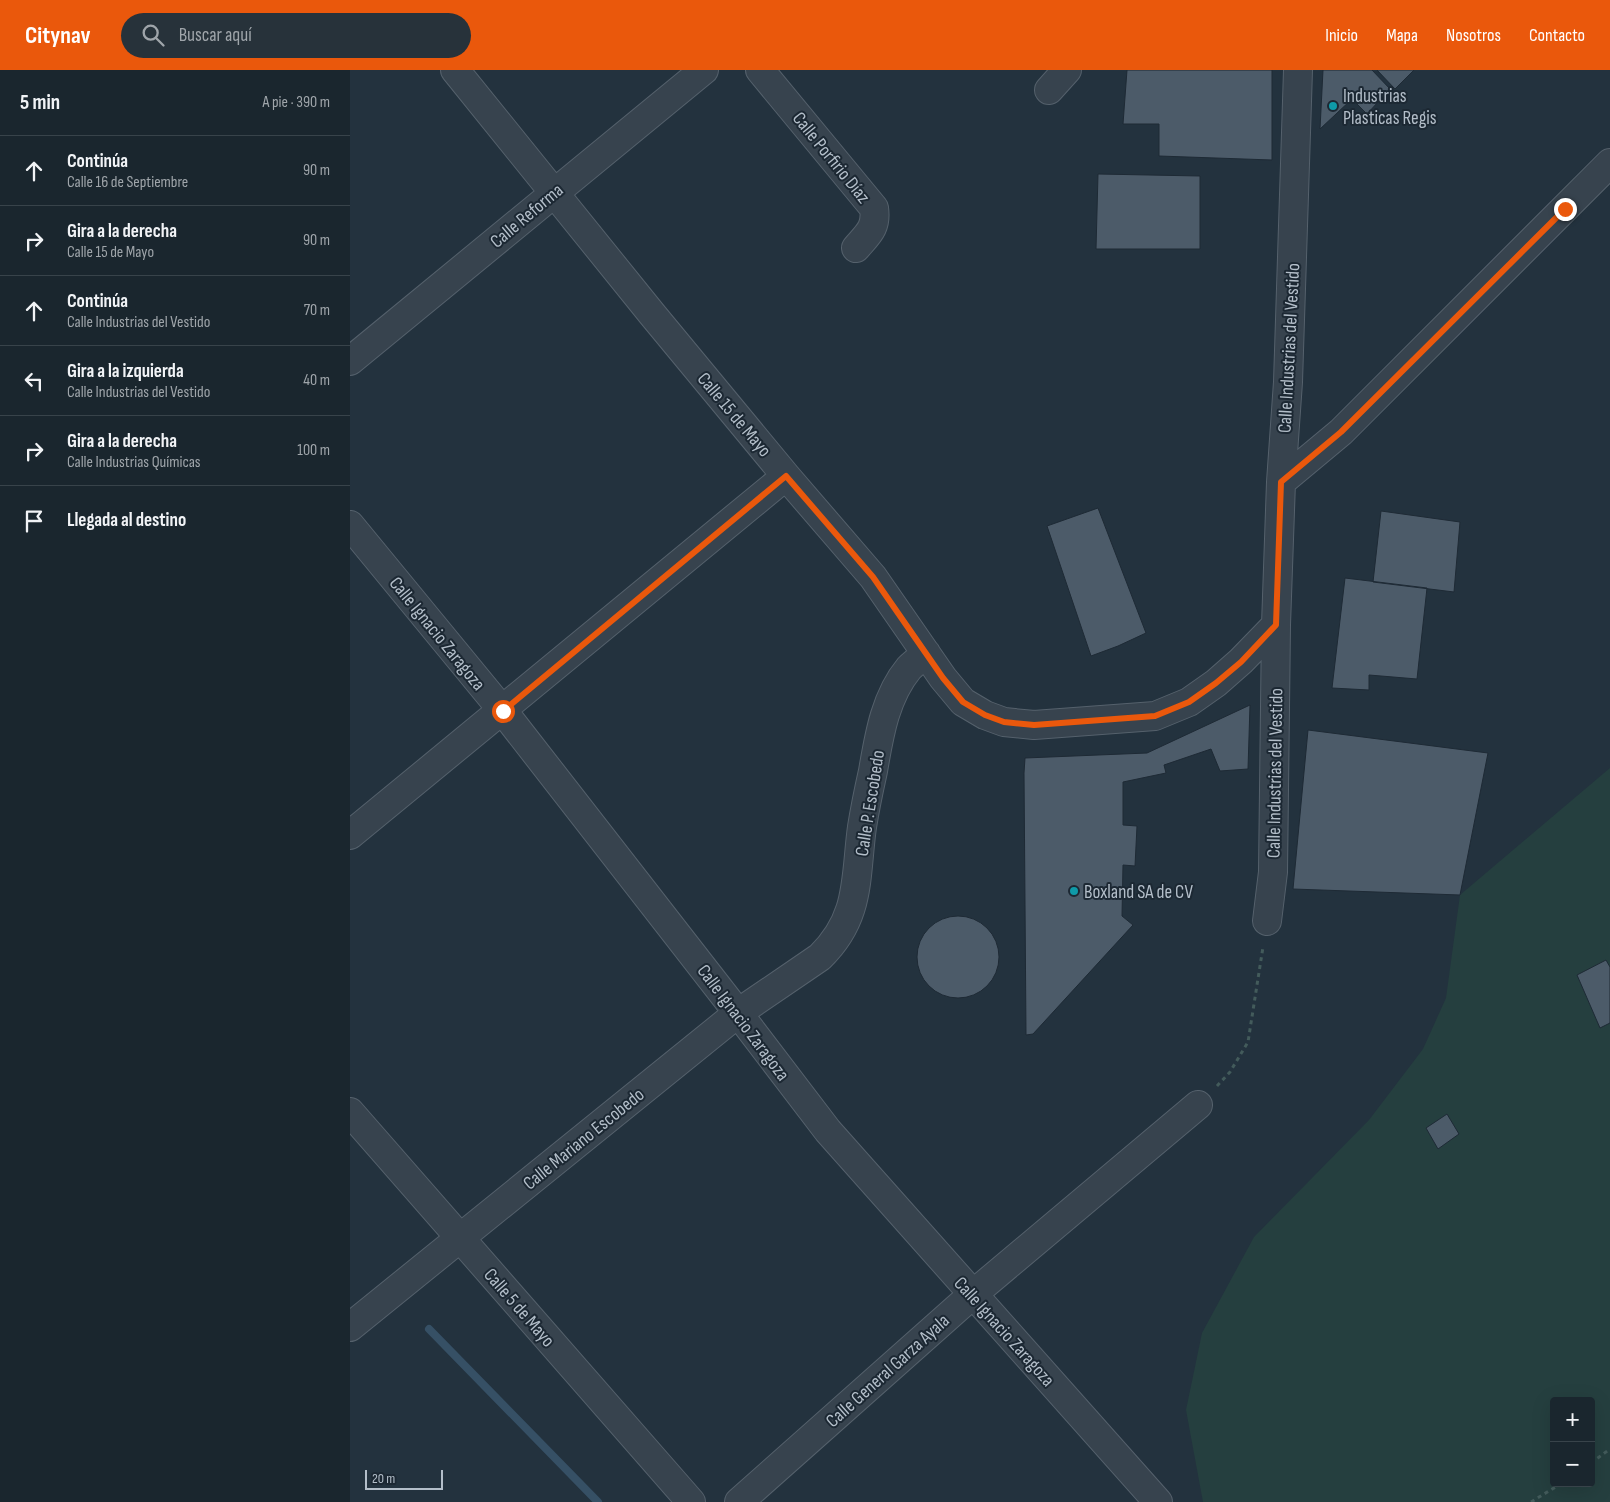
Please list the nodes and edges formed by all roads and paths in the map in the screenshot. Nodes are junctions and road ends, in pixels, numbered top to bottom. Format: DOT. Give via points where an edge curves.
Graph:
graph roads {
  1 [pos="455,70"];
  2 [pos="704,70"];
  3 [pos="760,70"];
  4 [pos="1067,70"];
  5 [pos="1298,70"];
  6 [pos="1049,90"];
  7 [pos="1610,163"];
  8 [pos="553,193"];
  9 [pos="856,248"];
  10 [pos="350,361"];
  11 [pos="786,476"];
  12 [pos="1281,482"];
  13 [pos="350,525"];
  14 [pos="1276,625"];
  15 [pos="926,653"];
  16 [pos="503,711"];
  17 [pos="350,835"];
  18 [pos="1267,921"];
  19 [pos="820,956"];
  20 [pos="738,1013"];
  21 [pos="1198,1105"];
  22 [pos="350,1112"];
  23 [pos="460,1238"];
  24 [pos="972,1295"];
  25 [pos="350,1327"];
  26 [pos="1610,1449"];
  27 [pos="1595,1460"];
  28 [pos="1555,1487"];
  29 [pos="690,1502"];
  30 [pos="739,1502"];
  31 [pos="1158,1502"];
  32 [pos="1531,1502"];
  1 -- 8 [label="street, Calle 15 de Mayo"];
  2 -- 8 [label="street, Calle Reforma"];
  3 -- 9 [label="street, Calle Porfirio Díaz" via="874,208 873,228"];
  4 -- 6 [label="street"];
  5 -- 12 [label="street, Calle Industrias del Vestido" via="1288,382"];
  7 -- 12 [label="street" via="1341,432"];
  8 -- 10 [label="street, Calle Reforma"];
  8 -- 11 [label="street, Calle 15 de Mayo"];
  11 -- 15 [label="street, Calle 15 de Mayo" via="873,577"];
  11 -- 16 [label="street"];
  12 -- 14 [label="street, Calle Industrias del Vestido"];
  13 -- 16 [label="street, Calle Ignacio Zaragoza"];
  14 -- 15 [label="street, Calle 15 de Mayo" via="1216,683 1189,702 1155,716 1034,725 1004,722 963,702"];
  14 -- 18 [label="street, Calle Industrias del Vestido" via="1273,872"];
  15 -- 19 [label="street, Calle P. Escobedo" via="902,680 882,723 862,827 851,911 837,937"];
  16 -- 17 [label="street"];
  16 -- 20 [label="street, Calle Ignacio Zaragoza"];
  18 -- 21 [label="path" via="1248,1042 1230,1072"];
  19 -- 20 [label="street, Calle Mariano Escobedo"];
  20 -- 23 [label="street, Calle Mariano Escobedo"];
  20 -- 24 [label="street, Calle Ignacio Zaragoza" via="828,1131"];
  21 -- 24 [label="street, Calle General Garza Ayala"];
  22 -- 23 [label="street, Calle 5 de Mayo"];
  23 -- 25 [label="street, Calle Mariano Escobedo"];
  23 -- 29 [label="street, Calle 5 de Mayo"];
  24 -- 30 [label="street, Calle General Garza Ayala"];
  24 -- 31 [label="street, Calle Ignacio Zaragoza"];
  26 -- 27 [label="path"];
  28 -- 32 [label="path"];
}
